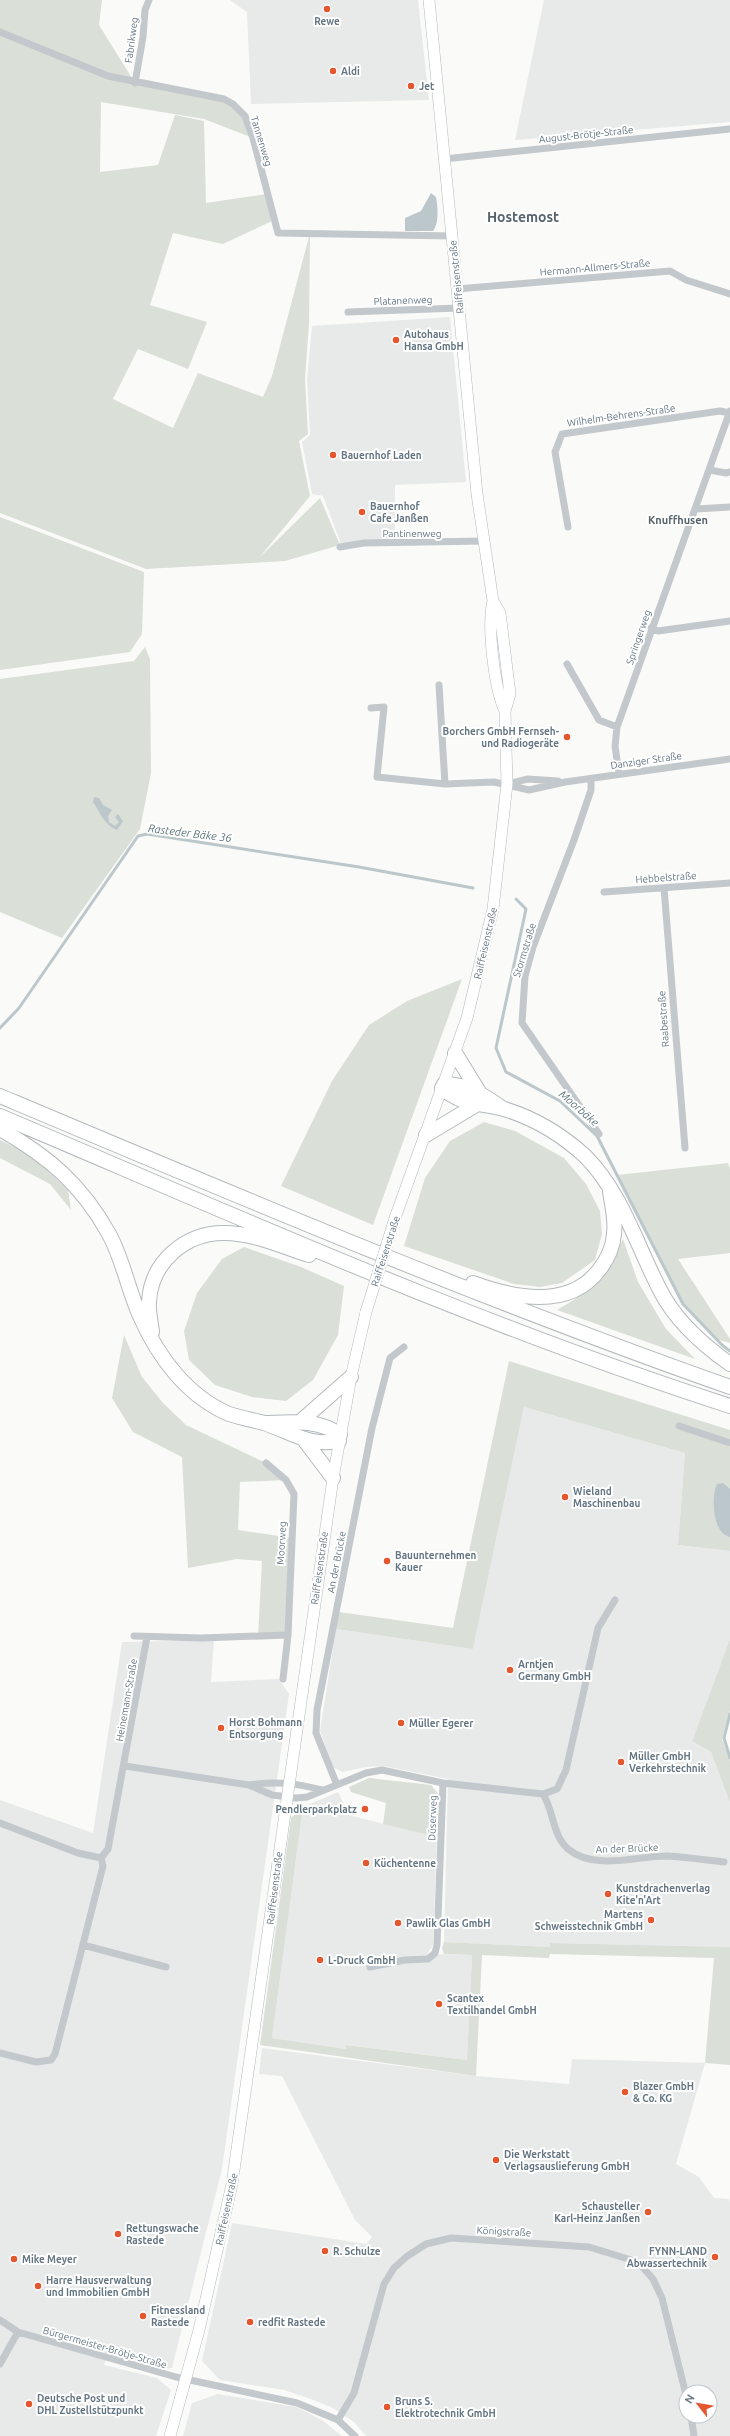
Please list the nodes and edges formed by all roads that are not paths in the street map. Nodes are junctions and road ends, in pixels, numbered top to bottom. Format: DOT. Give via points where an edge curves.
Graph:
graph roads {
  1 [pos="149,0"];
  2 [pos="429,0"];
  3 [pos="0,32"];
  4 [pos="135,83"];
  5 [pos="730,129"];
  6 [pos="444,159"];
  7 [pos="452,236"];
  8 [pos="457,289"];
  9 [pos="730,294"];
  10 [pos="459,308"];
  11 [pos="348,312"];
  12 [pos="730,412"];
  13 [pos="710,470"];
  14 [pos="730,472"];
  15 [pos="730,507"];
  16 [pos="696,509"];
  17 [pos="568,527"];
  18 [pos="484,542"];
  19 [pos="340,547"];
  20 [pos="730,621"];
  21 [pos="651,628"];
  22 [pos="567,664"];
  23 [pos="439,685"];
  24 [pos="371,708"];
  25 [pos="617,727"];
  26 [pos="730,759"];
  27 [pos="619,774"];
  28 [pos="590,779"];
  29 [pos="565,782"];
  30 [pos="445,784"];
  31 [pos="507,784"];
  32 [pos="730,882"];
  33 [pos="664,888"];
  34 [pos="604,892"];
  35 [pos="456,1052"];
  36 [pos="443,1086"];
  37 [pos="0,1096"];
  38 [pos="478,1099"];
  39 [pos="0,1116"];
  40 [pos="0,1129"];
  41 [pos="599,1134"];
  42 [pos="426,1135"];
  43 [pos="685,1148"];
  44 [pos="609,1187"];
  45 [pos="398,1262"];
  46 [pos="390,1279"];
  47 [pos="154,1340"];
  48 [pos="404,1347"];
  49 [pos="730,1364"];
  50 [pos="351,1377"];
  51 [pos="730,1387"];
  52 [pos="730,1406"];
  53 [pos="301,1421"];
  54 [pos="264,1423"];
  55 [pos="679,1426"];
  56 [pos="339,1438"];
  57 [pos="305,1441"];
  58 [pos="730,1443"];
  59 [pos="266,1463"];
  60 [pos="333,1478"];
  61 [pos="616,1600"];
  62 [pos="288,1635"];
  63 [pos="134,1636"];
  64 [pos="148,1637"];
  65 [pos="283,1679"];
  66 [pos="125,1766"];
  67 [pos="288,1783"];
  68 [pos="443,1783"];
  69 [pos="337,1784"];
  70 [pos="249,1785"];
  71 [pos="322,1790"];
  72 [pos="543,1794"];
  73 [pos="286,1796"];
  74 [pos="0,1823"];
  75 [pos="101,1858"];
  76 [pos="724,1862"];
  77 [pos="83,1945"];
  78 [pos="166,1967"];
  79 [pos="370,1967"];
  80 [pos="0,2053"];
  81 [pos="0,2320"];
  82 [pos="18,2332"];
  83 [pos="0,2364"];
  84 [pos="187,2380"];
  85 [pos="683,2384"];
  86 [pos="338,2420"];
  87 [pos="692,2424"];
  88 [pos="170,2436"];
  89 [pos="355,2436"];
  90 [pos="694,2436"];
  1 -- 4 [label="street, Fabrikweg" via="145,10"];
  2 -- 6 [label="main road, Raiffeisenstraße"];
  3 -- 4 [label="street, Tannenweg" via="108,76"];
  4 -- 7 [label="street, Tannenweg" via="224,99 241,111 253,138 278,232"];
  5 -- 6 [label="street, August-Brötje-Straße"];
  6 -- 7 [label="main road, Raiffeisenstraße"];
  7 -- 8 [label="main road, Raiffeisenstraße"];
  8 -- 9 [label="street, Hermann-Allmers-Straße" via="670,271 686,280"];
  8 -- 10 [label="main road, Raiffeisenstraße"];
  10 -- 11 [label="street, Platanenweg"];
  10 -- 18 [label="main road, Raiffeisenstraße"];
  12 -- 13 [label="street, Springerweg"];
  12 -- 17 [label="street, Wilhelm-Behrens-Straße" via="720,411 562,434 555,452"];
  13 -- 14 [label="street"];
  13 -- 16 [label="street, Springerweg"];
  15 -- 16 [label="street"];
  16 -- 21 [label="street, Springerweg"];
  18 -- 19 [label="street, Pantinenweg" via="364,542"];
  18 -- 31 [label="main road, Raiffeisenstraße" via="493,601 500,613 510,694 505,711"];
  20 -- 21 [label="street" via="658,631"];
  21 -- 25 [label="street, Springerweg"];
  22 -- 25 [label="street" via="599,720"];
  23 -- 30 [label="street"];
  24 -- 30 [label="street" via="384,707 377,777"];
  25 -- 27 [label="street, Springerweg" via="615,746"];
  26 -- 27 [label="street, Danziger Straße"];
  27 -- 28 [label="street, Danziger Straße"];
  28 -- 29 [label="street, Danziger Straße"];
  28 -- 41 [label="street, Stormstraße" via="590,790 574,840 533,947 525,976 522,1023"];
  29 -- 31 [label="street, Danziger Straße" via="528,779"];
  29 -- 31 [label="street, Danziger Straße" via="529,790"];
  30 -- 31 [label="street"];
  31 -- 35 [label="main road, Raiffeisenstraße" via="493,909 478,978"];
  32 -- 33 [label="street, Hebbelstraße"];
  33 -- 34 [label="street, Hebbelstraße"];
  33 -- 43 [label="street, Raabestraße"];
  35 -- 36 [label="main road, Raiffeisenstraße"];
  35 -- 38 [label="highway"];
  36 -- 38 [label="highway" via="451,1095"];
  36 -- 42 [label="main road, Raiffeisenstraße"];
  37 -- 45 [label="highway"];
  38 -- 42 [label="highway"];
  38 -- 44 [label="highway" via="552,1130 585,1156"];
  39 -- 46 [label="highway"];
  40 -- 47 [label="highway" via="56,1166 89,1202 110,1235 140,1317"];
  42 -- 50 [label="main road, Raiffeisenstraße, bridge" via="395,1218 366,1312"];
  44 -- 45 [label="highway" via="614,1227 610,1250 596,1275 573,1291 545,1297 527,1297 483,1286 420,1262"];
  44 -- 49 [label="highway" via="624,1211 660,1291 698,1339"];
  45 -- 51 [label="highway" via="553,1324"];
  46 -- 47 [label="highway" via="354,1273 264,1240 243,1235 211,1234 193,1239 177,1248 157,1271 149,1303"];
  46 -- 52 [label="highway" via="539,1338"];
  47 -- 54 [label="highway" via="177,1377 194,1394 229,1413"];
  48 -- 69 [label="street, An der Brücke" via="390,1358 372,1428 317,1710 316,1733"];
  50 -- 53 [label="highway"];
  50 -- 56 [label="main road, Raiffeisenstraße"];
  53 -- 54 [label="highway"];
  53 -- 56 [label="highway" via="330,1429"];
  54 -- 57 [label="highway"];
  55 -- 58 [label="street"];
  56 -- 57 [label="highway" via="329,1443"];
  56 -- 60 [label="main road, Raiffeisenstraße"];
  57 -- 60 [label="highway"];
  59 -- 62 [label="street, Moorweg" via="286,1480 294,1494"];
  60 -- 67 [label="main road, Raiffeisenstraße"];
  61 -- 72 [label="street" via="598,1628 566,1770 556,1789"];
  62 -- 64 [label="street"];
  62 -- 65 [label="street, Moorweg"];
  63 -- 64 [label="street"];
  64 -- 66 [label="street, Heinemann-Straße"];
  66 -- 70 [label="street"];
  66 -- 75 [label="street, Heinemann-Straße" via="108,1849"];
  67 -- 70 [label="street" via="274,1781"];
  67 -- 71 [label="street"];
  67 -- 73 [label="main road, Raiffeisenstraße"];
  68 -- 69 [label="street" via="382,1770"];
  68 -- 72 [label="street"];
  68 -- 79 [label="street, Düserweg" via="435,1953 428,1959 405,1960"];
  69 -- 71 [label="street"];
  70 -- 73 [label="street" via="272,1795"];
  71 -- 73 [label="street" via="307,1797"];
  72 -- 76 [label="street, An der Brücke" via="549,1803 555,1828 561,1840 580,1856 598,1860 666,1856"];
  73 -- 84 [label="main road, Raiffeisenstraße" via="232,2184"];
  74 -- 75 [label="street" via="78,1853"];
  75 -- 77 [label="street" via="103,1866"];
  77 -- 78 [label="street"];
  77 -- 80 [label="street" via="58,2046 51,2060 36,2062"];
  81 -- 82 [label="street, Bürgermeister-Brötje-Straße"];
  82 -- 83 [label="street"];
  82 -- 84 [label="street, Bürgermeister-Brötje-Straße"];
  84 -- 86 [label="street" via="287,2400 319,2410"];
  84 -- 88 [label="main road, Raiffeisenstraße"];
  85 -- 86 [label="street, Königstraße" via="662,2298 653,2279 638,2262 589,2247 451,2238 426,2244 406,2257 394,2268 384,2284 354,2393"];
  86 -- 89 [label="street"];
  87 -- 90 [label="street"];
}
